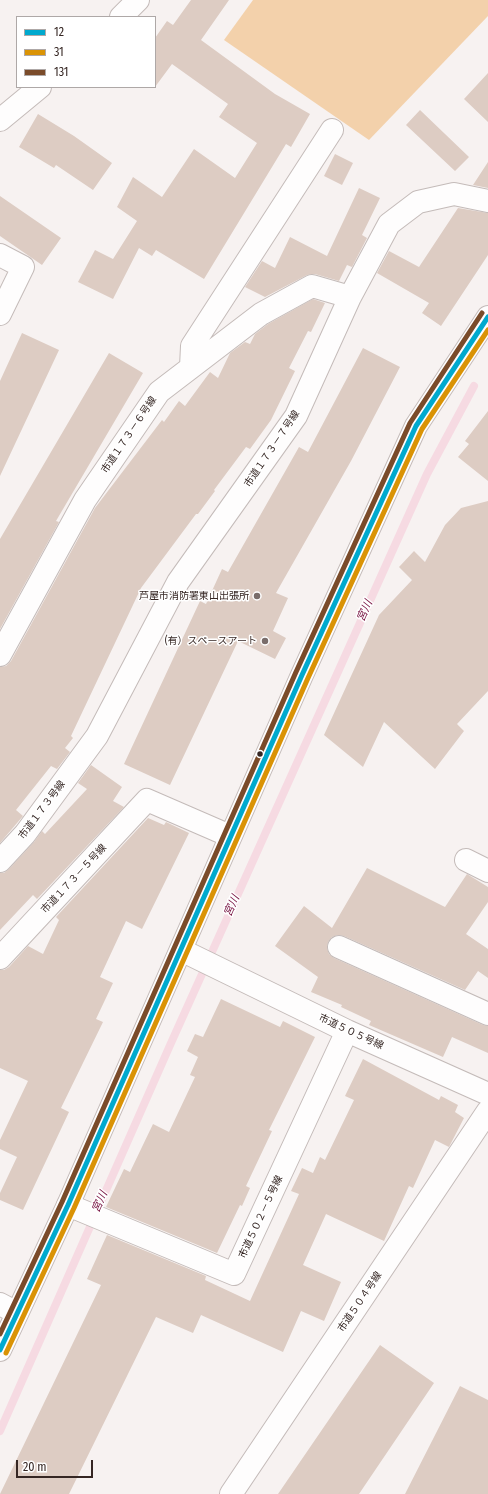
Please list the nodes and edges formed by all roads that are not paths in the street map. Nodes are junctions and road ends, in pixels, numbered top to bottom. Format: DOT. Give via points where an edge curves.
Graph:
graph roads {
  1 [pos="138,0"];
  2 [pos="122,16"];
  3 [pos="39,88"];
  4 [pos="0,120"];
  5 [pos="332,130"];
  6 [pos="488,202"];
  7 [pos="0,255"];
  8 [pos="350,297"];
  9 [pos="0,314"];
  10 [pos="488,318"];
  11 [pos="191,367"];
  12 [pos="0,655"];
  13 [pos="83,756"];
  14 [pos="230,836"];
  15 [pos="466,860"];
  16 [pos="0,861"];
  17 [pos="488,871"];
  18 [pos="339,947"];
  19 [pos="180,950"];
  20 [pos="0,958"];
  21 [pos="488,1014"];
  22 [pos="347,1031"];
  23 [pos="488,1094"];
  24 [pos="488,1111"];
  25 [pos="68,1205"];
  26 [pos="9,1309"];
  27 [pos="0,1350"];
  28 [pos="231,1494"];
  1 -- 2 [label="street"];
  3 -- 4 [label="street"];
  5 -- 11 [label="street" via="192,346"];
  6 -- 8 [label="street, 市道１７３－７号線" via="454,194 418,202 389,224"];
  7 -- 9 [label="street" via="23,267"];
  8 -- 11 [label="street, 市道１７３－６号線" via="312,286 261,314"];
  8 -- 13 [label="street, 市道１７３－７号線" via="296,416 178,582 97,736"];
  10 -- 14 [label="street" via="416,426"];
  11 -- 12 [label="street, 市道１７３－６号線" via="159,392 85,500"];
  13 -- 16 [label="street, 市道１７３号線" via="25,834"];
  14 -- 19 [label="street"];
  14 -- 20 [label="street, 市道１７３－５号線" via="147,800"];
  15 -- 17 [label="street"];
  18 -- 21 [label="street"];
  19 -- 22 [label="street, 市道５０５号線"];
  19 -- 25 [label="street"];
  22 -- 23 [label="street, 市道５０５号線"];
  22 -- 25 [label="street, 市道５０２－５号線" via="234,1274"];
  24 -- 28 [label="street, 市道５０４号線"];
  25 -- 26 [label="street"];
  26 -- 27 [label="street"];
}
